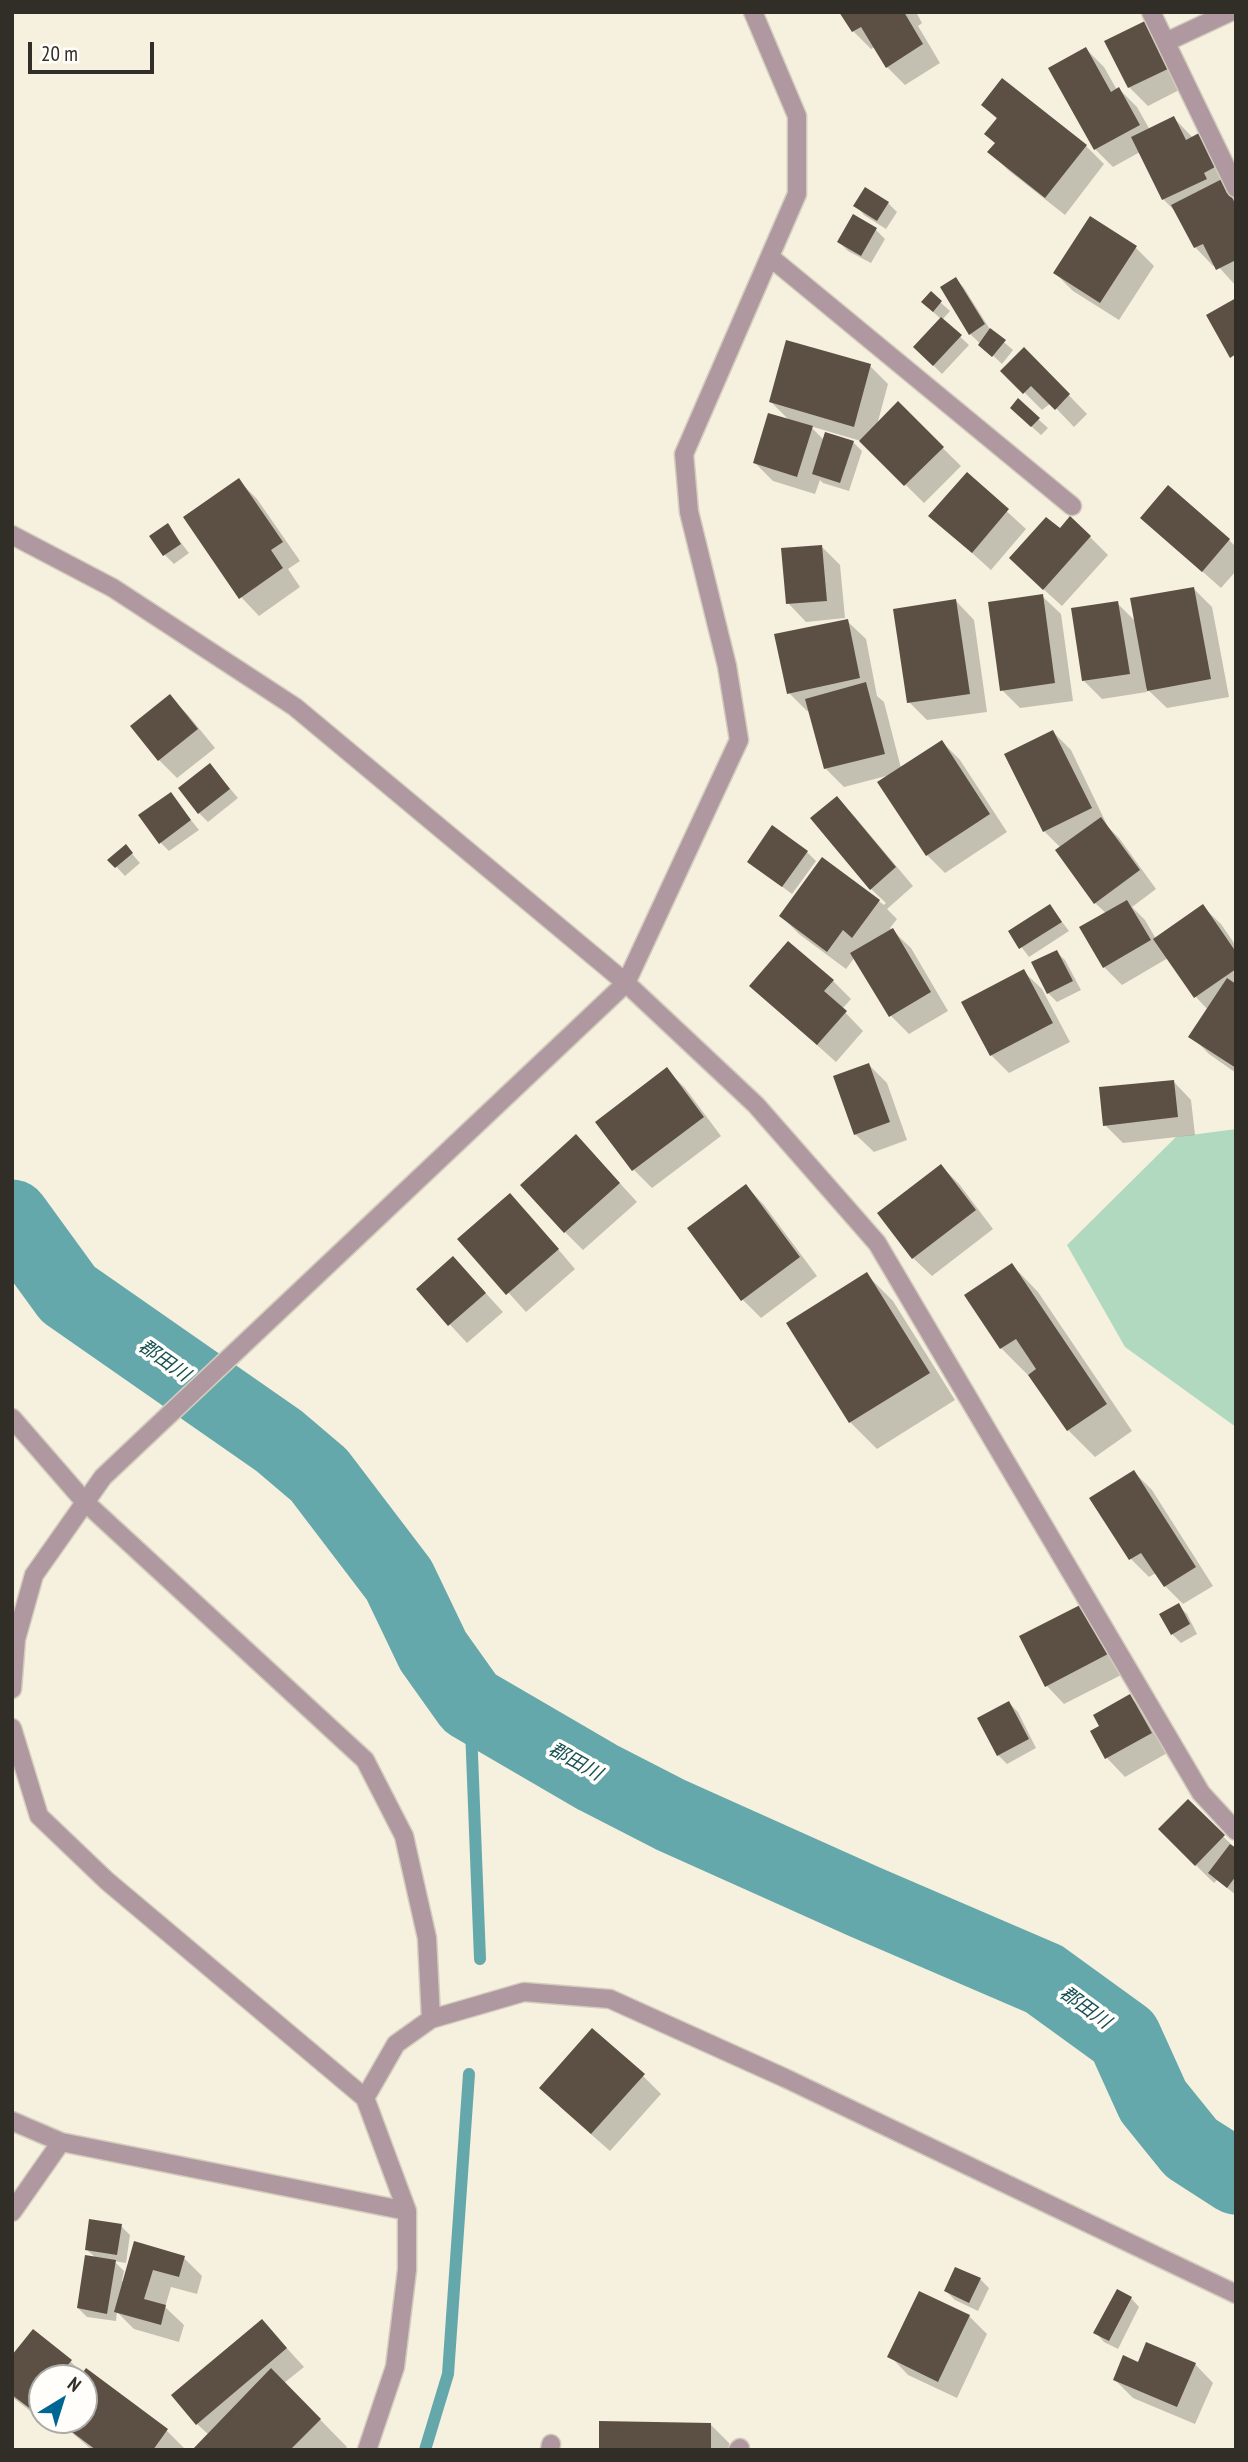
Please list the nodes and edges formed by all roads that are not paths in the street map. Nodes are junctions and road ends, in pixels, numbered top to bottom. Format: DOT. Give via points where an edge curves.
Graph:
graph roads {
  1 [pos="753,12"];
  2 [pos="1151,12"];
  3 [pos="1230,12"];
  4 [pos="1166,42"];
  5 [pos="1236,188"];
  6 [pos="770,257"];
  7 [pos="1072,506"];
  8 [pos="12,535"];
  9 [pos="626,983"];
  10 [pos="12,1418"];
  11 [pos="85,1502"];
  12 [pos="12,1689"];
  13 [pos="12,1728"];
  14 [pos="1236,1831"];
  15 [pos="431,2019"];
  16 [pos="365,2098"];
  17 [pos="12,2121"];
  18 [pos="61,2142"];
  19 [pos="407,2211"];
  20 [pos="12,2212"];
  21 [pos="1236,2294"];
  22 [pos="366,2450"];
  1 -- 6 [label="street" via="797,116 797,194"];
  2 -- 4 [label="street"];
  3 -- 4 [label="street"];
  4 -- 5 [label="street"];
  6 -- 7 [label="street"];
  6 -- 9 [label="street" via="684,454 689,512 727,666 739,740"];
  8 -- 9 [label="street" via="113,588 295,708"];
  9 -- 11 [label="street" via="103,1478"];
  9 -- 14 [label="street" via="756,1105 877,1243 1201,1793"];
  10 -- 11 [label="street"];
  11 -- 12 [label="street" via="34,1575 16,1639"];
  11 -- 15 [label="street" via="365,1760 404,1836 426,1938"];
  13 -- 16 [label="street" via="39,1816 107,1881"];
  15 -- 16 [label="street" via="396,2044"];
  15 -- 21 [label="street" via="524,1992 610,1998"];
  16 -- 19 [label="street"];
  17 -- 18 [label="street"];
  18 -- 19 [label="street"];
  18 -- 20 [label="street"];
  19 -- 22 [label="street" via="407,2270 395,2367"];
}
